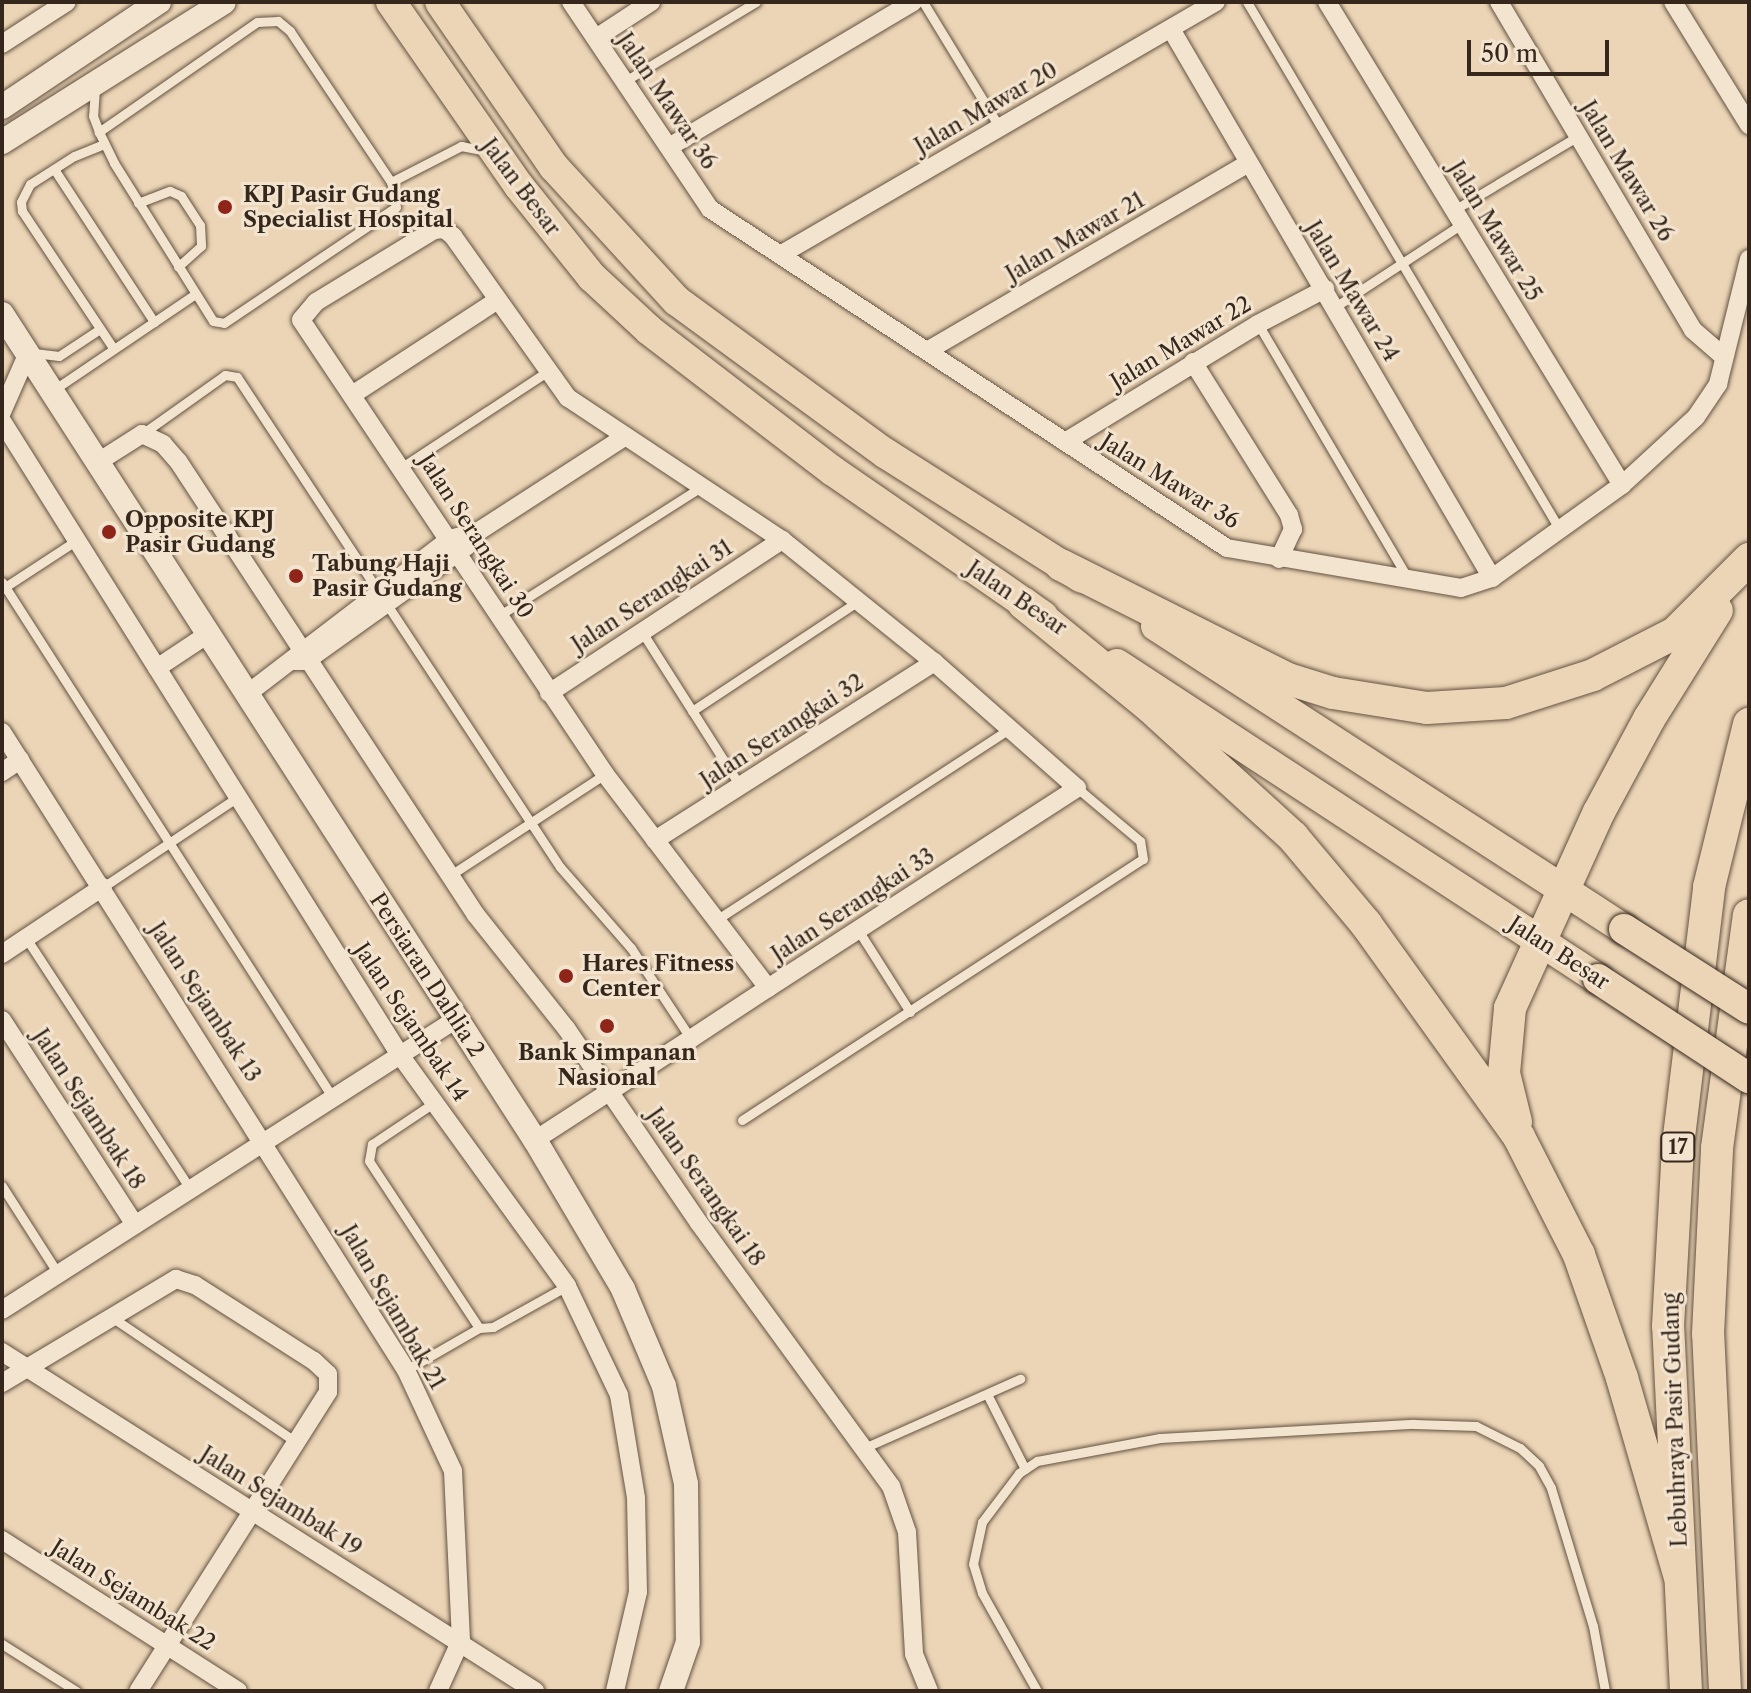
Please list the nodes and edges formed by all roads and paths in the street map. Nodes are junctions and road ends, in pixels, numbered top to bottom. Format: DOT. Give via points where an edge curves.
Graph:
graph roads {
  1 [pos="67,2"];
  2 [pos="159,2"];
  3 [pos="224,2"];
  4 [pos="440,2"];
  5 [pos="571,2"];
  6 [pos="651,2"];
  7 [pos="756,2"];
  8 [pos="1247,2"];
  9 [pos="1327,2"];
  10 [pos="1499,2"];
  11 [pos="1673,2"];
  12 [pos="391,3"];
  13 [pos="913,3"];
  14 [pos="1212,3"];
  15 [pos="1171,29"];
  16 [pos="596,38"];
  17 [pos="2,44"];
  18 [pos="100,78"];
  19 [pos="625,81"];
  20 [pos="2,107"];
  21 [pos="1749,125"];
  22 [pos="1000,128"];
  23 [pos="99,132"];
  24 [pos="1578,136"];
  25 [pos="2,142"];
  26 [pos="104,144"];
  27 [pos="669,147"];
  28 [pos="1247,164"];
  29 [pos="504,165"];
  30 [pos="54,169"];
  31 [pos="391,182"];
  32 [pos="138,203"];
  33 [pos="1458,217"];
  34 [pos="780,255"];
  35 [pos="1749,259"];
  36 [pos="1402,264"];
  37 [pos="178,267"];
  38 [pos="1325,289"];
  39 [pos="195,294"];
  40 [pos="496,301"];
  41 [pos="1335,307"];
  42 [pos="2,314"];
  43 [pos="154,322"];
  44 [pos="1258,324"];
  45 [pos="100,329"];
  46 [pos="113,348"];
  47 [pos="927,351"];
  48 [pos="26,352"];
  49 [pos="1723,356"];
  50 [pos="1193,362"];
  51 [pos="545,373"];
  52 [pos="61,384"];
  53 [pos="352,395"];
  54 [pos="2,412"];
  55 [pos="2,421"];
  56 [pos="142,434"];
  57 [pos="623,438"];
  58 [pos="1065,442"];
  59 [pos="98,462"];
  60 [pos="402,467"];
  61 [pos="1622,485"];
  62 [pos="699,488"];
  63 [pos="1560,530"];
  64 [pos="77,540"];
  65 [pos="782,540"];
  66 [pos="455,547"];
  67 [pos="1279,559"];
  68 [pos="1749,559"];
  69 [pos="1061,565"];
  70 [pos="1492,578"];
  71 [pos="1408,579"];
  72 [pos="3,586"];
  73 [pos="382,599"];
  74 [pos="858,601"];
  75 [pos="1023,603"];
  76 [pos="500,615"];
  77 [pos="642,632"];
  78 [pos="208,634"];
  79 [pos="299,657"];
  80 [pos="934,662"];
  81 [pos="157,668"];
  82 [pos="549,693"];
  83 [pos="247,694"];
  84 [pos="692,711"];
  85 [pos="1749,724"];
  86 [pos="1009,729"];
  87 [pos="2,732"];
  88 [pos="20,760"];
  89 [pos="2,772"];
  90 [pos="605,774"];
  91 [pos="740,786"];
  92 [pos="1077,788"];
  93 [pos="238,797"];
  94 [pos="532,824"];
  95 [pos="655,840"];
  96 [pos="169,843"];
  97 [pos="449,876"];
  98 [pos="103,887"];
  99 [pos="1564,889"];
  100 [pos="1749,915"];
  101 [pos="716,920"];
  102 [pos="858,930"];
  103 [pos="26,938"];
  104 [pos="1540,940"];
  105 [pos="2,954"];
  106 [pos="768,988"];
  107 [pos="1749,1009"];
  108 [pos="910,1012"];
  109 [pos="2,1020"];
  110 [pos="455,1020"];
  111 [pos="691,1039"];
  112 [pos="400,1055"];
  113 [pos="1749,1078"];
  114 [pos="609,1091"];
  115 [pos="333,1098"];
  116 [pos="435,1102"];
  117 [pos="742,1120"];
  118 [pos="1519,1137"];
  119 [pos="535,1140"];
  120 [pos="266,1142"];
  121 [pos="2,1186"];
  122 [pos="190,1189"];
  123 [pos="135,1225"];
  124 [pos="57,1272"];
  125 [pos="567,1286"];
  126 [pos="2,1310"];
  127 [pos="110,1315"];
  128 [pos="479,1328"];
  129 [pos="2,1352"];
  130 [pos="25,1368"];
  131 [pos="406,1370"];
  132 [pos="1020,1379"];
  133 [pos="2,1383"];
  134 [pos="987,1394"];
  135 [pos="296,1442"];
  136 [pos="864,1448"];
  137 [pos="1025,1469"];
  138 [pos="251,1511"];
  139 [pos="3,1543"];
  140 [pos="1680,1577"];
  141 [pos="461,1640"];
  142 [pos="2,1644"];
  143 [pos="168,1645"];
  144 [pos="76,1691"];
  145 [pos="138,1691"];
  146 [pos="238,1691"];
  147 [pos="438,1691"];
  148 [pos="535,1691"];
  149 [pos="615,1691"];
  150 [pos="671,1691"];
  151 [pos="929,1691"];
  152 [pos="1037,1691"];
  153 [pos="1605,1691"];
  154 [pos="1686,1691"];
  155 [pos="1725,1691"];
  1 -- 17 [label="street"];
  2 -- 20 [label="street"];
  3 -- 18 [label="street"];
  4 -- 69 [label="main road, Jalan Besar" via="554,167 677,301 885,453"];
  5 -- 16 [label="street, Jalan Mawar 36"];
  6 -- 16 [label="street"];
  7 -- 19 [label="lane"];
  8 -- 36 [label="lane"];
  9 -- 33 [label="street, Jalan Mawar 25"];
  10 -- 24 [label="street, Jalan Mawar 26"];
  11 -- 21 [label="street"];
  12 -- 29 [label="main road, Jalan Besar"];
  13 -- 22 [label="lane"];
  13 -- 27 [label="street"];
  14 -- 15 [label="street, Jalan Mawar 20"];
  15 -- 22 [label="street, Jalan Mawar 20"];
  15 -- 28 [label="street, Jalan Mawar 24"];
  16 -- 19 [label="street, Jalan Mawar 36"];
  18 -- 23 [label="lane" via="92,103"];
  18 -- 25 [label="street"];
  19 -- 27 [label="street, Jalan Mawar 36"];
  22 -- 34 [label="street, Jalan Mawar 20"];
  23 -- 26 [label="lane"];
  23 -- 31 [label="lane" via="257,22 270,19 290,31"];
  24 -- 33 [label="lane"];
  24 -- 49 [label="street, Jalan Mawar 26" via="1693,330"];
  26 -- 30 [label="lane"];
  26 -- 32 [label="lane"];
  27 -- 34 [label="street, Jalan Mawar 36" via="710,209"];
  28 -- 38 [label="street, Jalan Mawar 24"];
  28 -- 47 [label="street, Jalan Mawar 21"];
  29 -- 31 [label="lane" via="475,146 461,146"];
  29 -- 75 [label="main road, Jalan Besar" via="592,277 649,330 833,471"];
  30 -- 43 [label="lane"];
  30 -- 45 [label="lane" via="24,192 22,211"];
  31 -- 39 [label="lane" via="396,207 388,216 224,323 213,321"];
  32 -- 37 [label="lane"];
  32 -- 37 [label="lane" via="170,191 181,196 200,225 201,246"];
  33 -- 36 [label="lane"];
  33 -- 61 [label="street, Jalan Mawar 25"];
  34 -- 47 [label="street, Jalan Mawar 36"];
  35 -- 49 [label="street, Jalan Mawar 36"];
  36 -- 41 [label="lane"];
  36 -- 63 [label="lane"];
  37 -- 39 [label="lane"];
  38 -- 41 [label="street, Jalan Mawar 24"];
  38 -- 44 [label="street, Jalan Mawar 22"];
  39 -- 43 [label="lane"];
  40 -- 51 [label="street"];
  40 -- 53 [label="street"];
  40 -- 53 [label="street, Jalan Serangkai 30" via="444,229 316,302 301,320"];
  41 -- 70 [label="street, Jalan Mawar 24"];
  42 -- 48 [label="street, Persiaran Dahlia 2"];
  43 -- 46 [label="lane"];
  44 -- 50 [label="street, Jalan Mawar 22"];
  44 -- 71 [label="lane"];
  45 -- 46 [label="lane"];
  45 -- 48 [label="lane" via="59,356"];
  46 -- 52 [label="lane"];
  47 -- 58 [label="street, Jalan Mawar 36"];
  48 -- 52 [label="street, Persiaran Dahlia 2"];
  48 -- 54 [label="street"];
  49 -- 61 [label="street, Jalan Mawar 36" via="1718,384 1696,417"];
  50 -- 58 [label="street, Jalan Mawar 22"];
  50 -- 67 [label="street" via="1289,515 1293,529"];
  51 -- 57 [label="street" via="568,398"];
  51 -- 60 [label="lane"];
  52 -- 59 [label="street, Persiaran Dahlia 2" via="66,413"];
  53 -- 60 [label="street, Jalan Serangkai 30"];
  55 -- 64 [label="street, Jalan Sejambak 14"];
  56 -- 59 [label="street"];
  56 -- 73 [label="lane" via="225,375 237,377"];
  56 -- 79 [label="street, Jalan Serangkai 18" via="163,444 178,461"];
  57 -- 62 [label="street"];
  57 -- 66 [label="street"];
  58 -- 67 [label="street, Jalan Mawar 36" via="1227,548"];
  59 -- 78 [label="street, Persiaran Dahlia 2"];
  60 -- 66 [label="street, Jalan Serangkai 30"];
  61 -- 63 [label="street, Jalan Mawar 36"];
  62 -- 65 [label="street"];
  62 -- 76 [label="lane"];
  63 -- 70 [label="street, Jalan Mawar 36"];
  64 -- 72 [label="lane"];
  64 -- 81 [label="street, Jalan Sejambak 14"];
  65 -- 74 [label="street"];
  65 -- 77 [label="street, Jalan Serangkai 31"];
  66 -- 73 [label="street"];
  66 -- 76 [label="street, Jalan Serangkai 30"];
  67 -- 71 [label="street, Jalan Mawar 36"];
  68 -- 69 [label="highway" via="1675,633 1593,675 1506,703 1427,708 1333,693 1288,679"];
  68 -- 99 [label="highway" via="1649,719"];
  69 -- 99 [label="main road, Jalan Besar"];
  70 -- 71 [label="street, Jalan Mawar 36" via="1461,588"];
  72 -- 96 [label="lane"];
  73 -- 79 [label="street"];
  73 -- 94 [label="lane"];
  74 -- 80 [label="street"];
  74 -- 84 [label="lane"];
  75 -- 104 [label="main road, Jalan Besar"];
  75 -- 118 [label="highway" via="1148,705 1293,837 1366,924"];
  76 -- 82 [label="street, Jalan Serangkai 30"];
  77 -- 82 [label="street, Jalan Serangkai 31"];
  77 -- 84 [label="lane"];
  78 -- 81 [label="street"];
  78 -- 83 [label="street, Persiaran Dahlia 2"];
  79 -- 83 [label="street"];
  79 -- 97 [label="street, Jalan Serangkai 18"];
  80 -- 86 [label="street"];
  80 -- 91 [label="street, Jalan Serangkai 32"];
  81 -- 93 [label="street, Jalan Sejambak 14"];
  82 -- 90 [label="street, Jalan Serangkai 30"];
  83 -- 110 [label="street, Persiaran Dahlia 2"];
  84 -- 91 [label="lane"];
  85 -- 140 [label="highway, Lebuhraya Pasir Gudang / 17" via="1709,887 1678,1145 1668,1326"];
  86 -- 92 [label="street"];
  86 -- 101 [label="lane"];
  87 -- 88 [label="street, Jalan Sejambak 13"];
  88 -- 89 [label="street"];
  88 -- 98 [label="street, Jalan Sejambak 13"];
  90 -- 94 [label="lane"];
  90 -- 95 [label="street, Jalan Serangkai 30"];
  91 -- 95 [label="street, Jalan Serangkai 32"];
  92 -- 102 [label="street, Jalan Serangkai 33"];
  92 -- 108 [label="lane" via="1140,841 1143,859"];
  93 -- 96 [label="lane"];
  93 -- 112 [label="street, Jalan Sejambak 14"];
  94 -- 97 [label="lane"];
  94 -- 111 [label="lane" via="576,890 631,948"];
  95 -- 101 [label="street, Jalan Serangkai 30"];
  96 -- 98 [label="lane"];
  96 -- 115 [label="lane"];
  97 -- 114 [label="street, Jalan Serangkai 18"];
  98 -- 103 [label="street"];
  98 -- 120 [label="street, Jalan Sejambak 13"];
  99 -- 104 [label="highway"];
  99 -- 107 [label="main road, Jalan Besar, bridge"];
  100 -- 155 [label="highway, Lebuhraya Pasir Gudang / 17" via="1717,1148 1708,1334"];
  101 -- 106 [label="street, Jalan Serangkai 30"];
  102 -- 106 [label="street, Jalan Serangkai 33"];
  102 -- 108 [label="lane"];
  103 -- 105 [label="street"];
  103 -- 122 [label="lane"];
  104 -- 113 [label="main road, Jalan Besar, bridge"];
  104 -- 118 [label="highway" via="1505,1030 1504,1073"];
  106 -- 111 [label="street, Jalan Serangkai 33"];
  108 -- 117 [label="lane"];
  109 -- 123 [label="street, Jalan Sejambak 18"];
  110 -- 112 [label="street"];
  110 -- 119 [label="street, Persiaran Dahlia 2"];
  111 -- 114 [label="street, Jalan Serangkai 33"];
  112 -- 115 [label="street"];
  112 -- 116 [label="street, Jalan Sejambak 14"];
  114 -- 119 [label="street, Jalan Serangkai 33"];
  114 -- 136 [label="street, Jalan Serangkai 18"];
  115 -- 120 [label="street"];
  116 -- 125 [label="street, Jalan Sejambak 14"];
  116 -- 128 [label="lane" via="372,1144 369,1161"];
  118 -- 140 [label="highway" via="1579,1255 1622,1378"];
  119 -- 150 [label="street, Persiaran Dahlia 2" via="623,1289 664,1386 686,1484 688,1642"];
  120 -- 122 [label="street"];
  120 -- 131 [label="street, Jalan Sejambak 21"];
  121 -- 124 [label="lane"];
  122 -- 123 [label="street"];
  123 -- 124 [label="street"];
  124 -- 126 [label="street"];
  125 -- 128 [label="lane" via="493,1327"];
  125 -- 149 [label="street, Jalan Sejambak 14" via="619,1395 636,1498 638,1592"];
  127 -- 130 [label="street"];
  127 -- 135 [label="lane"];
  127 -- 135 [label="street" via="176,1279 208,1293 314,1361 328,1374 328,1392"];
  128 -- 131 [label="lane"];
  129 -- 130 [label="street, Jalan Sejambak 19"];
  130 -- 133 [label="street"];
  130 -- 138 [label="street, Jalan Sejambak 19"];
  131 -- 141 [label="street, Jalan Sejambak 21" via="453,1471"];
  132 -- 134 [label="lane"];
  134 -- 136 [label="lane"];
  134 -- 137 [label="lane"];
  135 -- 138 [label="street"];
  136 -- 151 [label="street, Jalan Serangkai 18" via="903,1512 914,1654"];
  137 -- 152 [label="lane" via="982,1522 973,1564 982,1593"];
  137 -- 153 [label="lane" via="1037,1461 1160,1438 1414,1424 1476,1426 1520,1448 1551,1488 1593,1626"];
  138 -- 141 [label="street, Jalan Sejambak 19"];
  138 -- 143 [label="street"];
  139 -- 143 [label="street, Jalan Sejambak 22"];
  140 -- 154 [label="highway, Lebuhraya Pasir Gudang / 17"];
  141 -- 147 [label="street, Jalan Sejambak 21"];
  141 -- 148 [label="street, Jalan Sejambak 19"];
  142 -- 144 [label="lane"];
  143 -- 145 [label="street"];
  143 -- 146 [label="street, Jalan Sejambak 22"];
}
